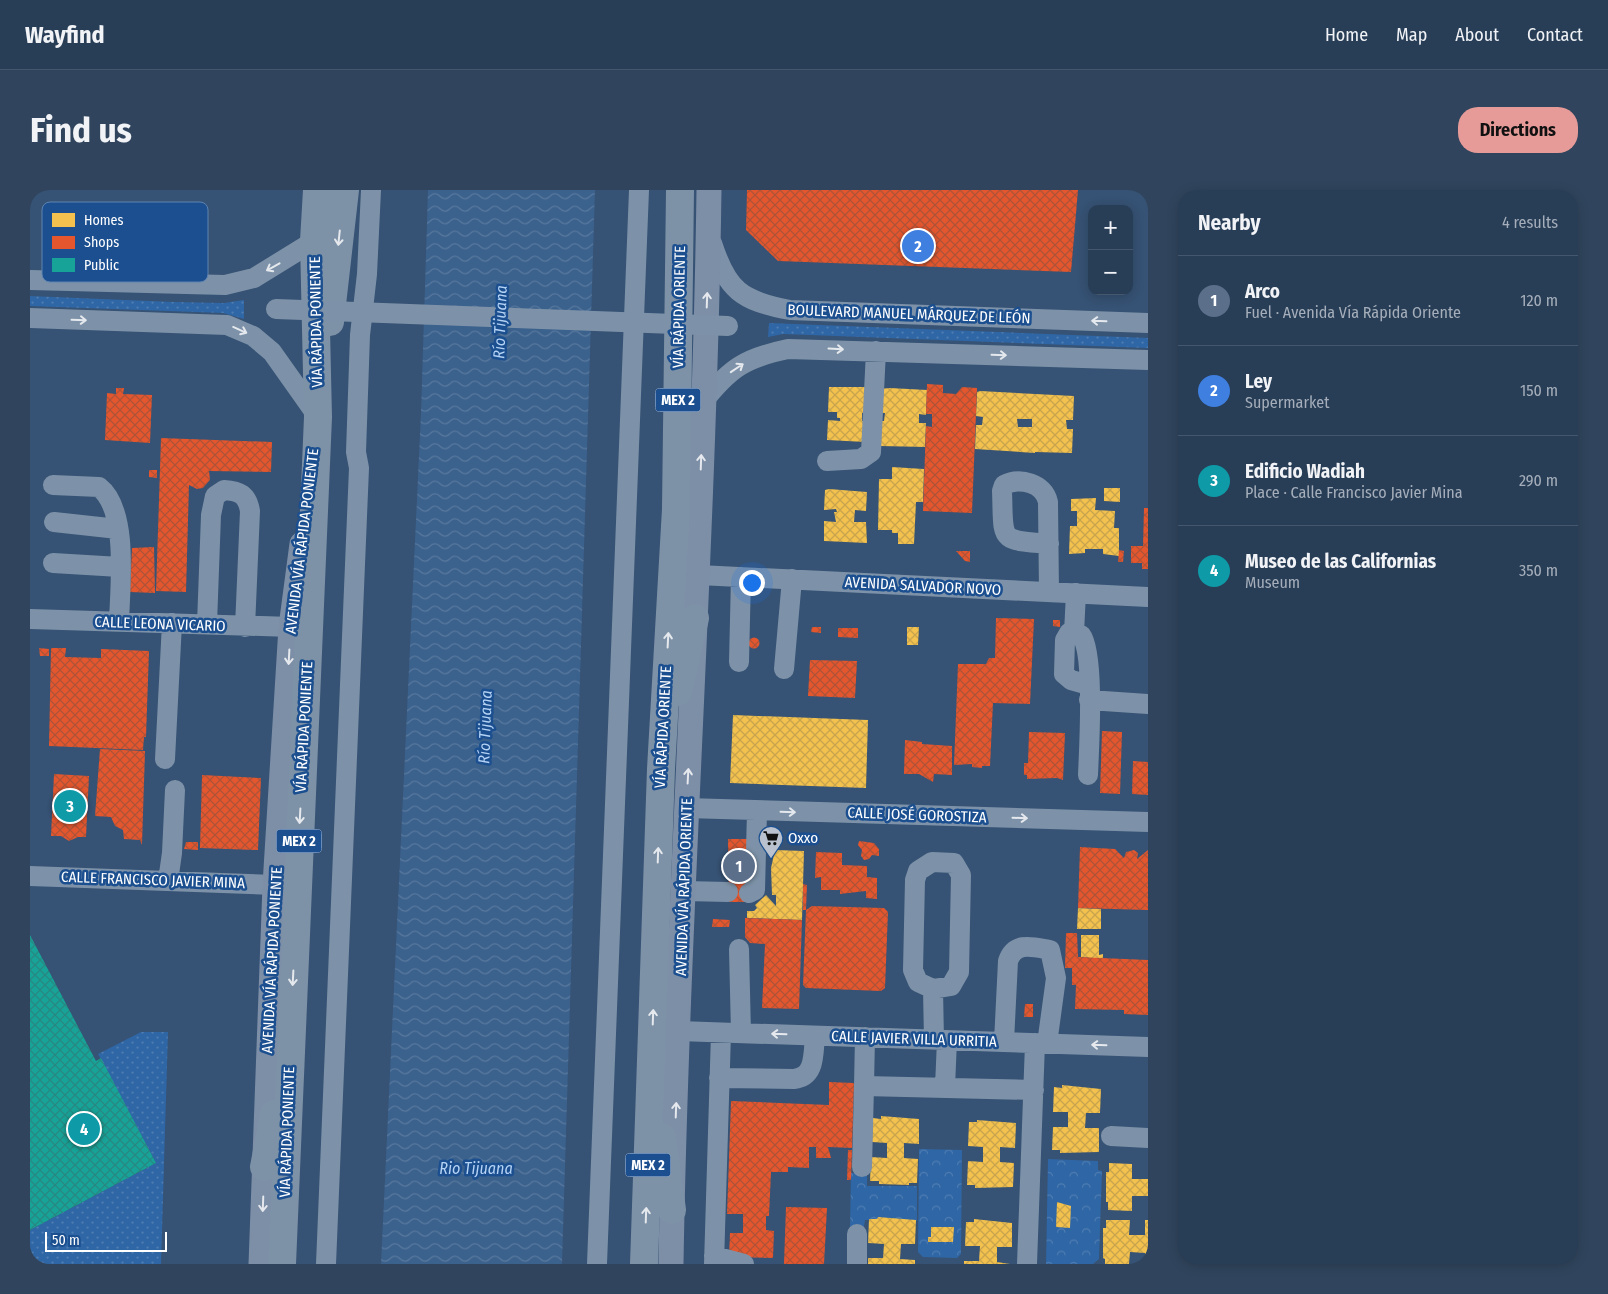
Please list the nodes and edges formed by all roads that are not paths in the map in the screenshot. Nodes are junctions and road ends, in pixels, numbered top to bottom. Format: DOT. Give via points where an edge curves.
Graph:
graph roads {
  1 [pos="345,190"];
  2 [pos="371,190"];
  3 [pos="639,190"];
  4 [pos="669,190"];
  5 [pos="680,190"];
  6 [pos="710,190"];
  7 [pos="313,198"];
  8 [pos="709,235"];
  9 [pos="314,241"];
  10 [pos="108,282"];
  11 [pos="276,309"];
  12 [pos="30,318"];
  13 [pos="1148,323"];
  14 [pos="728,326"];
  15 [pos="876,352"];
  16 [pos="1148,360"];
  17 [pos="703,402"];
  18 [pos="318,417"];
  19 [pos="827,461"];
  20 [pos="53,485"];
  21 [pos="700,511"];
  22 [pos="54,522"];
  23 [pos="118,529"];
  24 [pos="1049,544"];
  25 [pos="54,562"];
  26 [pos="120,567"];
  27 [pos="699,576"];
  28 [pos="741,577"];
  29 [pos="792,579"];
  30 [pos="1049,592"];
  31 [pos="1076,593"];
  32 [pos="1148,597"];
  33 [pos="670,609"];
  34 [pos="695,618"];
  35 [pos="30,620"];
  36 [pos="119,622"];
  37 [pos="172,623"];
  38 [pos="207,624"];
  39 [pos="291,626"];
  40 [pos="245,627"];
  41 [pos="739,662"];
  42 [pos="784,669"];
  43 [pos="1089,692"];
  44 [pos="1148,704"];
  45 [pos="166,759"];
  46 [pos="661,769"];
  47 [pos="1088,775"];
  48 [pos="175,790"];
  49 [pos="686,808"];
  50 [pos="756,811"];
  51 [pos="1148,822"];
  52 [pos="30,876"];
  53 [pos="168,881"];
  54 [pos="275,885"];
  55 [pos="684,890"];
  56 [pos="728,892"];
  57 [pos="749,893"];
  58 [pos="739,949"];
  59 [pos="933,989"];
  60 [pos="291,1014"];
  61 [pos="679,1031"];
  62 [pos="731,1033"];
  63 [pos="815,1036"];
  64 [pos="865,1038"];
  65 [pos="941,1040"];
  66 [pos="1004,1042"];
  67 [pos="1041,1043"];
  68 [pos="1148,1047"];
  69 [pos="651,1066"];
  70 [pos="719,1078"];
  71 [pos="864,1086"];
  72 [pos="946,1087"];
  73 [pos="1034,1090"];
  74 [pos="1111,1136"];
  75 [pos="1148,1138"];
  76 [pos="264,1167"];
  77 [pos="862,1167"];
  78 [pos="672,1210"];
  79 [pos="858,1234"];
  80 [pos="714,1260"];
  81 [pos="261,1264"];
  82 [pos="282,1264"];
  83 [pos="326,1264"];
  84 [pos="597,1264"];
  85 [pos="644,1264"];
  86 [pos="671,1264"];
  87 [pos="744,1264"];
  88 [pos="857,1264"];
  89 [pos="1026,1264"];
  1 -- 18 [label="highway, one-way"];
  2 -- 83 [label="street" via="360,335 356,452 359,468"];
  3 -- 84 [label="street"];
  4 -- 33 [label="highway"];
  5 -- 33 [label="highway, VÍA RÁPIDA ORIENTE / MEX 2" via="676,509"];
  6 -- 8 [label="main road, VÍA RÁPIDA ORIENTE"];
  7 -- 9 [label="highway, VÍA RÁPIDA PONIENTE / MEX 2"];
  13 -- 8 [label="street, BOULEVARD MANUEL MÁRQUEZ DE LEÓN, one-way" via="790,310 762,305 740,293 721,272"];
  17 -- 8 [label="main road, VÍA RÁPIDA ORIENTE, one-way"];
  9 -- 10 [label="street, one-way" via="254,278 225,285"];
  9 -- 18 [label="highway, VÍA RÁPIDA PONIENTE / MEX 2"];
  11 -- 14 [label="street, bridge"];
  12 -- 18 [label="street, one-way" via="227,324 253,336 272,352"];
  15 -- 16 [label="street, one-way"];
  17 -- 15 [label="street, one-way" via="722,378 762,354 808,348"];
  15 -- 19 [label="street" via="870,452 861,460"];
  21 -- 17 [label="main road, VÍA RÁPIDA ORIENTE, one-way"];
  18 -- 39 [label="main road, AVENIDA VÍA RÁPIDA PONIENTE"];
  18 -- 60 [label="highway, VÍA RÁPIDA PONIENTE / MEX 2, one-way"];
  20 -- 23 [label="street" via="99,487 110,498"];
  21 -- 27 [label="main road, AVENIDA VÍA RÁPIDA ORIENTE"];
  22 -- 23 [label="street"];
  23 -- 26 [label="street"];
  24 -- 30 [label="street"];
  25 -- 26 [label="street"];
  26 -- 36 [label="street"];
  27 -- 28 [label="street, AVENIDA SALVADOR NOVO"];
  27 -- 34 [label="main road, AVENIDA VÍA RÁPIDA ORIENTE"];
  28 -- 29 [label="street, AVENIDA SALVADOR NOVO"];
  28 -- 41 [label="street"];
  29 -- 30 [label="street, AVENIDA SALVADOR NOVO"];
  29 -- 42 [label="street"];
  30 -- 31 [label="street, AVENIDA SALVADOR NOVO"];
  31 -- 32 [label="street, AVENIDA SALVADOR NOVO"];
  31 -- 43 [label="street" via="1074,633 1081,635 1085,642"];
  46 -- 33 [label="highway, VÍA RÁPIDA ORIENTE / MEX 2, one-way"];
  34 -- 46 [label="highway"];
  49 -- 34 [label="main road, AVENIDA VÍA RÁPIDA ORIENTE, one-way"];
  35 -- 36 [label="street, CALLE LEONA VICARIO"];
  36 -- 37 [label="street, CALLE LEONA VICARIO"];
  37 -- 38 [label="street, CALLE LEONA VICARIO"];
  37 -- 45 [label="street"];
  38 -- 40 [label="street, CALLE LEONA VICARIO"];
  38 -- 40 [label="street" via="211,515 215,496 224,490 242,494 250,510"];
  39 -- 40 [label="street, CALLE LEONA VICARIO"];
  39 -- 54 [label="main road, AVENIDA VÍA RÁPIDA PONIENTE, one-way"];
  43 -- 44 [label="street"];
  43 -- 47 [label="street"];
  69 -- 46 [label="highway, VÍA RÁPIDA ORIENTE / MEX 2, one-way"];
  48 -- 53 [label="street"];
  49 -- 50 [label="street, CALLE JOSÉ GOROSTIZA"];
  49 -- 55 [label="main road, AVENIDA VÍA RÁPIDA ORIENTE"];
  50 -- 51 [label="street, CALLE JOSÉ GOROSTIZA, one-way"];
  50 -- 57 [label="street" via="755,890"];
  52 -- 53 [label="street, CALLE FRANCISCO JAVIER MINA"];
  53 -- 54 [label="street, CALLE FRANCISCO JAVIER MINA"];
  54 -- 76 [label="main road, AVENIDA VÍA RÁPIDA PONIENTE"];
  55 -- 56 [label="street"];
  55 -- 61 [label="main road, AVENIDA VÍA RÁPIDA ORIENTE"];
  58 -- 62 [label="street"];
  59 -- 59 [label="street" via="951,986 959,972 961,875 954,864 946,862 925,866 918,871 915,880 913,970 918,982"];
  59 -- 65 [label="street"];
  60 -- 76 [label="highway"];
  60 -- 82 [label="highway, VÍA RÁPIDA PONIENTE / MEX 2"];
  61 -- 62 [label="street, CALLE JAVIER VILLA URRITIA"];
  78 -- 61 [label="main road, AVENIDA VÍA RÁPIDA ORIENTE, one-way"];
  63 -- 62 [label="street, CALLE JAVIER VILLA URRITIA, one-way"];
  62 -- 70 [label="street"];
  63 -- 64 [label="street, CALLE JAVIER VILLA URRITIA"];
  63 -- 70 [label="street" via="812,1065 804,1076 794,1079"];
  64 -- 65 [label="street, CALLE JAVIER VILLA URRITIA"];
  64 -- 71 [label="street"];
  65 -- 66 [label="street, CALLE JAVIER VILLA URRITIA"];
  65 -- 72 [label="street"];
  66 -- 67 [label="street, CALLE JAVIER VILLA URRITIA"];
  66 -- 67 [label="street" via="1008,961 1017,948 1026,946 1050,950 1056,978"];
  68 -- 67 [label="street, CALLE JAVIER VILLA URRITIA, one-way"];
  67 -- 73 [label="street"];
  69 -- 78 [label="highway"];
  85 -- 69 [label="highway, VÍA RÁPIDA ORIENTE / MEX 2, one-way"];
  70 -- 80 [label="street"];
  71 -- 72 [label="street"];
  71 -- 77 [label="street"];
  72 -- 73 [label="street"];
  73 -- 89 [label="street"];
  74 -- 75 [label="street"];
  76 -- 81 [label="main road, AVENIDA VÍA RÁPIDA PONIENTE, one-way"];
  78 -- 86 [label="main road, AVENIDA VÍA RÁPIDA ORIENTE"];
  79 -- 88 [label="street"];
  80 -- 87 [label="street"];
}
